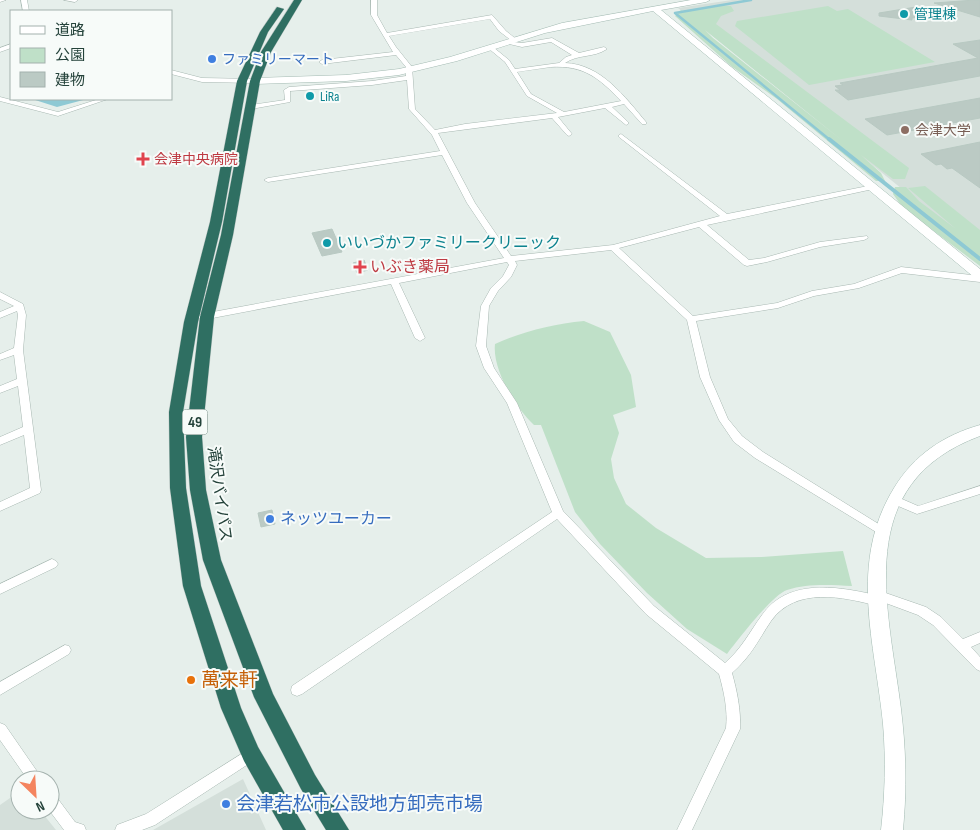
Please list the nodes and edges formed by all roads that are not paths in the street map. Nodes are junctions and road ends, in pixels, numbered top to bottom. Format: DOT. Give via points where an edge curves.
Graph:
graph roads {
  1 [pos="67,0"];
  2 [pos="76,0"];
  3 [pos="287,0"];
  4 [pos="298,0"];
  5 [pos="374,0"];
  6 [pos="706,0"];
  7 [pos="655,8"];
  8 [pos="386,36"];
  9 [pos="510,41"];
  10 [pos="491,48"];
  11 [pos="604,49"];
  12 [pos="398,53"];
  13 [pos="579,56"];
  14 [pos="322,62"];
  15 [pos="560,66"];
  16 [pos="514,71"];
  17 [pos="172,72"];
  18 [pos="409,74"];
  19 [pos="249,81"];
  20 [pos="0,99"];
  21 [pos="102,100"];
  22 [pos="626,102"];
  23 [pos="607,106"];
  24 [pos="251,107"];
  25 [pos="563,114"];
  26 [pos="554,116"];
  27 [pos="626,123"];
  28 [pos="644,123"];
  29 [pos="433,132"];
  30 [pos="568,134"];
  31 [pos="621,136"];
  32 [pos="445,152"];
  33 [pos="268,180"];
  34 [pos="873,187"];
  35 [pos="726,216"];
  36 [pos="701,224"];
  37 [pos="864,238"];
  38 [pos="613,247"];
  39 [pos="511,259"];
  40 [pos="980,275"];
  41 [pos="980,279"];
  42 [pos="394,281"];
  43 [pos="0,295"];
  44 [pos="20,308"];
  45 [pos="0,315"];
  46 [pos="199,318"];
  47 [pos="691,319"];
  48 [pos="420,338"];
  49 [pos="18,350"];
  50 [pos="0,357"];
  51 [pos="22,381"];
  52 [pos="0,390"];
  53 [pos="28,429"];
  54 [pos="980,430"];
  55 [pos="0,441"];
  56 [pos="980,490"];
  57 [pos="894,500"];
  58 [pos="0,507"];
  59 [pos="558,513"];
  60 [pos="881,531"];
  61 [pos="52,564"];
  62 [pos="0,589"];
  63 [pos="877,598"];
  64 [pos="980,637"];
  65 [pos="962,646"];
  66 [pos="65,650"];
  67 [pos="980,665"];
  68 [pos="725,671"];
  69 [pos="0,688"];
  70 [pos="297,690"];
  71 [pos="0,729"];
  72 [pos="251,754"];
  73 [pos="29,770"];
  74 [pos="60,813"];
  75 [pos="79,830"];
  76 [pos="122,830"];
  77 [pos="295,830"];
  78 [pos="338,830"];
  79 [pos="684,830"];
  80 [pos="892,830"];
  1 -- 2 [label="street"];
  3 -- 19 [label="highway, 滝沢バイパス / 49" via="264,32"];
  4 -- 19 [label="highway, 滝沢バイパス / 49"];
  5 -- 8 [label="street" via="374,14"];
  6 -- 7 [label="street"];
  7 -- 9 [label="street" via="574,23"];
  7 -- 34 [label="street"];
  8 -- 9 [label="street" via="492,17"];
  8 -- 12 [label="street"];
  9 -- 10 [label="street"];
  9 -- 13 [label="street" via="522,45 552,40"];
  10 -- 16 [label="street"];
  10 -- 18 [label="street"];
  11 -- 13 [label="street"];
  12 -- 14 [label="street"];
  12 -- 18 [label="street"];
  13 -- 15 [label="street" via="562,60"];
  15 -- 16 [label="street"];
  15 -- 22 [label="street" via="585,69"];
  16 -- 25 [label="street" via="529,95"];
  17 -- 19 [label="street" via="208,81"];
  18 -- 19 [label="street"];
  18 -- 24 [label="street" via="372,83 289,89 288,101"];
  18 -- 29 [label="street" via="412,109"];
  19 -- 24 [label="highway, 滝沢バイパス / 49"];
  19 -- 46 [label="highway, 滝沢バイパス / 49" via="216,222"];
  20 -- 21 [label="street" via="58,114"];
  22 -- 23 [label="street"];
  22 -- 28 [label="street"];
  23 -- 25 [label="street"];
  23 -- 27 [label="street"];
  24 -- 46 [label="highway, 滝沢バイパス / 49" via="227,236"];
  25 -- 26 [label="street"];
  26 -- 29 [label="street" via="474,124"];
  26 -- 30 [label="street"];
  29 -- 32 [label="street"];
  31 -- 35 [label="street"];
  32 -- 33 [label="street"];
  32 -- 39 [label="street" via="471,203"];
  34 -- 35 [label="street"];
  34 -- 40 [label="street"];
  35 -- 36 [label="street"];
  36 -- 37 [label="street" via="747,263 770,260 819,245"];
  36 -- 38 [label="street"];
  38 -- 39 [label="street"];
  38 -- 47 [label="street"];
  39 -- 42 [label="street"];
  39 -- 59 [label="street" via="513,268 485,306 481,346 489,368 512,403"];
  41 -- 47 [label="street" via="901,270 856,286 812,294 778,305"];
  42 -- 46 [label="street"];
  42 -- 48 [label="street"];
  43 -- 44 [label="street"];
  44 -- 45 [label="street"];
  44 -- 49 [label="street"];
  46 -- 72 [label="highway, 滝沢バイパス / 49" via="176,412 181,518 194,595 228,699"];
  46 -- 78 [label="highway, 滝沢バイパス / 49" via="194,437 198,490 212,560 264,697 308,782"];
  47 -- 60 [label="street" via="705,378 724,420 738,439"];
  49 -- 50 [label="street"];
  49 -- 51 [label="street"];
  51 -- 52 [label="street"];
  51 -- 53 [label="street"];
  53 -- 55 [label="street"];
  53 -- 58 [label="street" via="36,490"];
  54 -- 57 [label="street" via="941,448 918,468"];
  56 -- 57 [label="street" via="917,510"];
  57 -- 60 [label="street"];
  59 -- 68 [label="street" via="650,610"];
  59 -- 70 [label="street"];
  60 -- 63 [label="street" via="876,570"];
  61 -- 62 [label="street"];
  63 -- 65 [label="street" via="922,610"];
  63 -- 68 [label="street" via="832,592 788,600 774,608 745,652"];
  63 -- 80 [label="street" via="896,764"];
  64 -- 65 [label="street"];
  65 -- 67 [label="street"];
  66 -- 69 [label="street"];
  68 -- 79 [label="street" via="734,718 732,728"];
  71 -- 73 [label="street"];
  72 -- 76 [label="street" via="150,820"];
  72 -- 77 [label="highway, 滝沢バイパス / 49"];
  74 -- 75 [label="street" via="71,828"];
}
